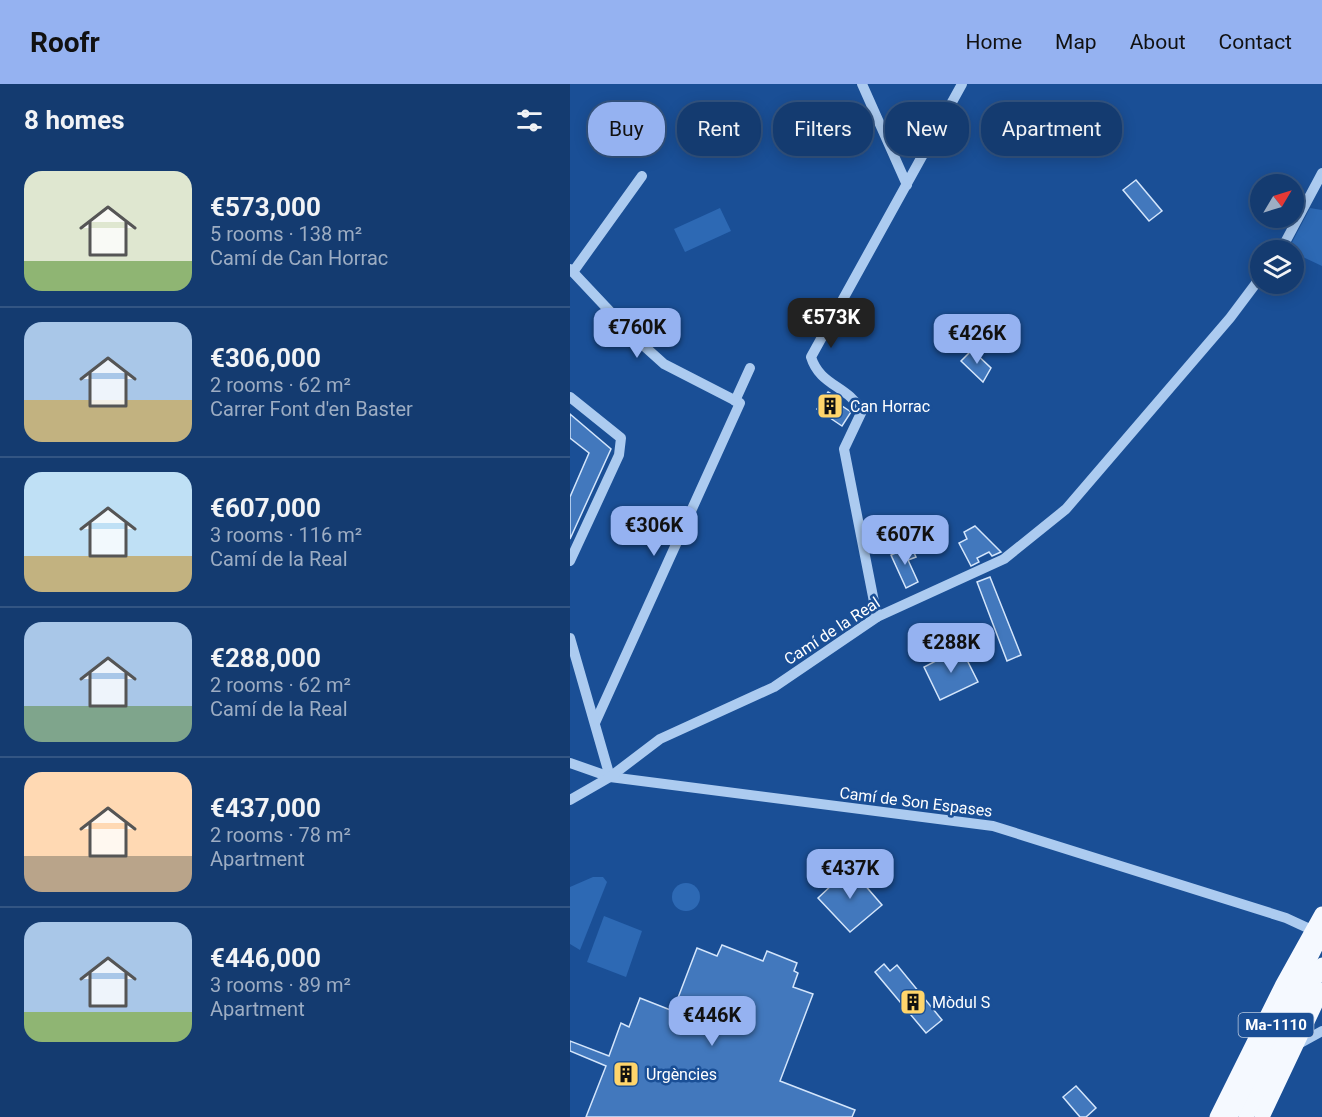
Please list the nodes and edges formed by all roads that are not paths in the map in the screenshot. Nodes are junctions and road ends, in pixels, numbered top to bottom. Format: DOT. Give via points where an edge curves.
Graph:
graph roads {
  1 [pos="862,84"];
  2 [pos="962,84"];
  3 [pos="1322,173"];
  4 [pos="642,176"];
  5 [pos="907,185"];
  6 [pos="1286,240"];
  7 [pos="572,271"];
  8 [pos="1250,291"];
  9 [pos="750,368"];
  10 [pos="570,397"];
  11 [pos="737,402"];
  12 [pos="570,561"];
  13 [pos="877,617"];
  14 [pos="570,638"];
  15 [pos="570,671"];
  16 [pos="581,677"];
  17 [pos="595,723"];
  18 [pos="570,763"];
  19 [pos="610,777"];
  20 [pos="570,800"];
  21 [pos="1322,914"];
  22 [pos="1317,932"];
  23 [pos="1322,965"];
  24 [pos="1322,990"];
  25 [pos="1322,1031"];
  26 [pos="1295,1046"];
  27 [pos="1217,1117"];
  28 [pos="1230,1117"];
  29 [pos="1246,1117"];
  30 [pos="1262,1117"];
  1 -- 5 [label="street"];
  2 -- 5 [label="street"];
  3 -- 6 [label="street"];
  4 -- 7 [label="street"];
  5 -- 13 [label="street" via="811,357 816,371 855,399 862,411 844,449"];
  7 -- 11 [label="street" via="664,364"];
  8 -- 13 [label="street, Camí de la Real" via="1066,509 1004,559"];
  9 -- 11 [label="street"];
  10 -- 12 [label="street" via="621,438 619,455"];
  11 -- 17 [label="street"];
  13 -- 19 [label="street, Camí de la Real" via="774,687 660,739"];
  14 -- 16 [label="street"];
  15 -- 16 [label="street"];
  16 -- 17 [label="street"];
  17 -- 19 [label="street"];
  18 -- 19 [label="street, Camí de Son Espases"];
  19 -- 20 [label="street, Camí de la Real"];
  19 -- 22 [label="street, Camí de Son Espases" via="993,826 1286,918"];
  21 -- 22 [label="main road"];
  22 -- 27 [label="main road"];
  22 -- 28 [label="main road, Ma-1110"];
  23 -- 29 [label="main road, Ma-1110"];
  24 -- 26 [label="main road"];
  25 -- 26 [label="street"];
  26 -- 30 [label="main road"];
}
